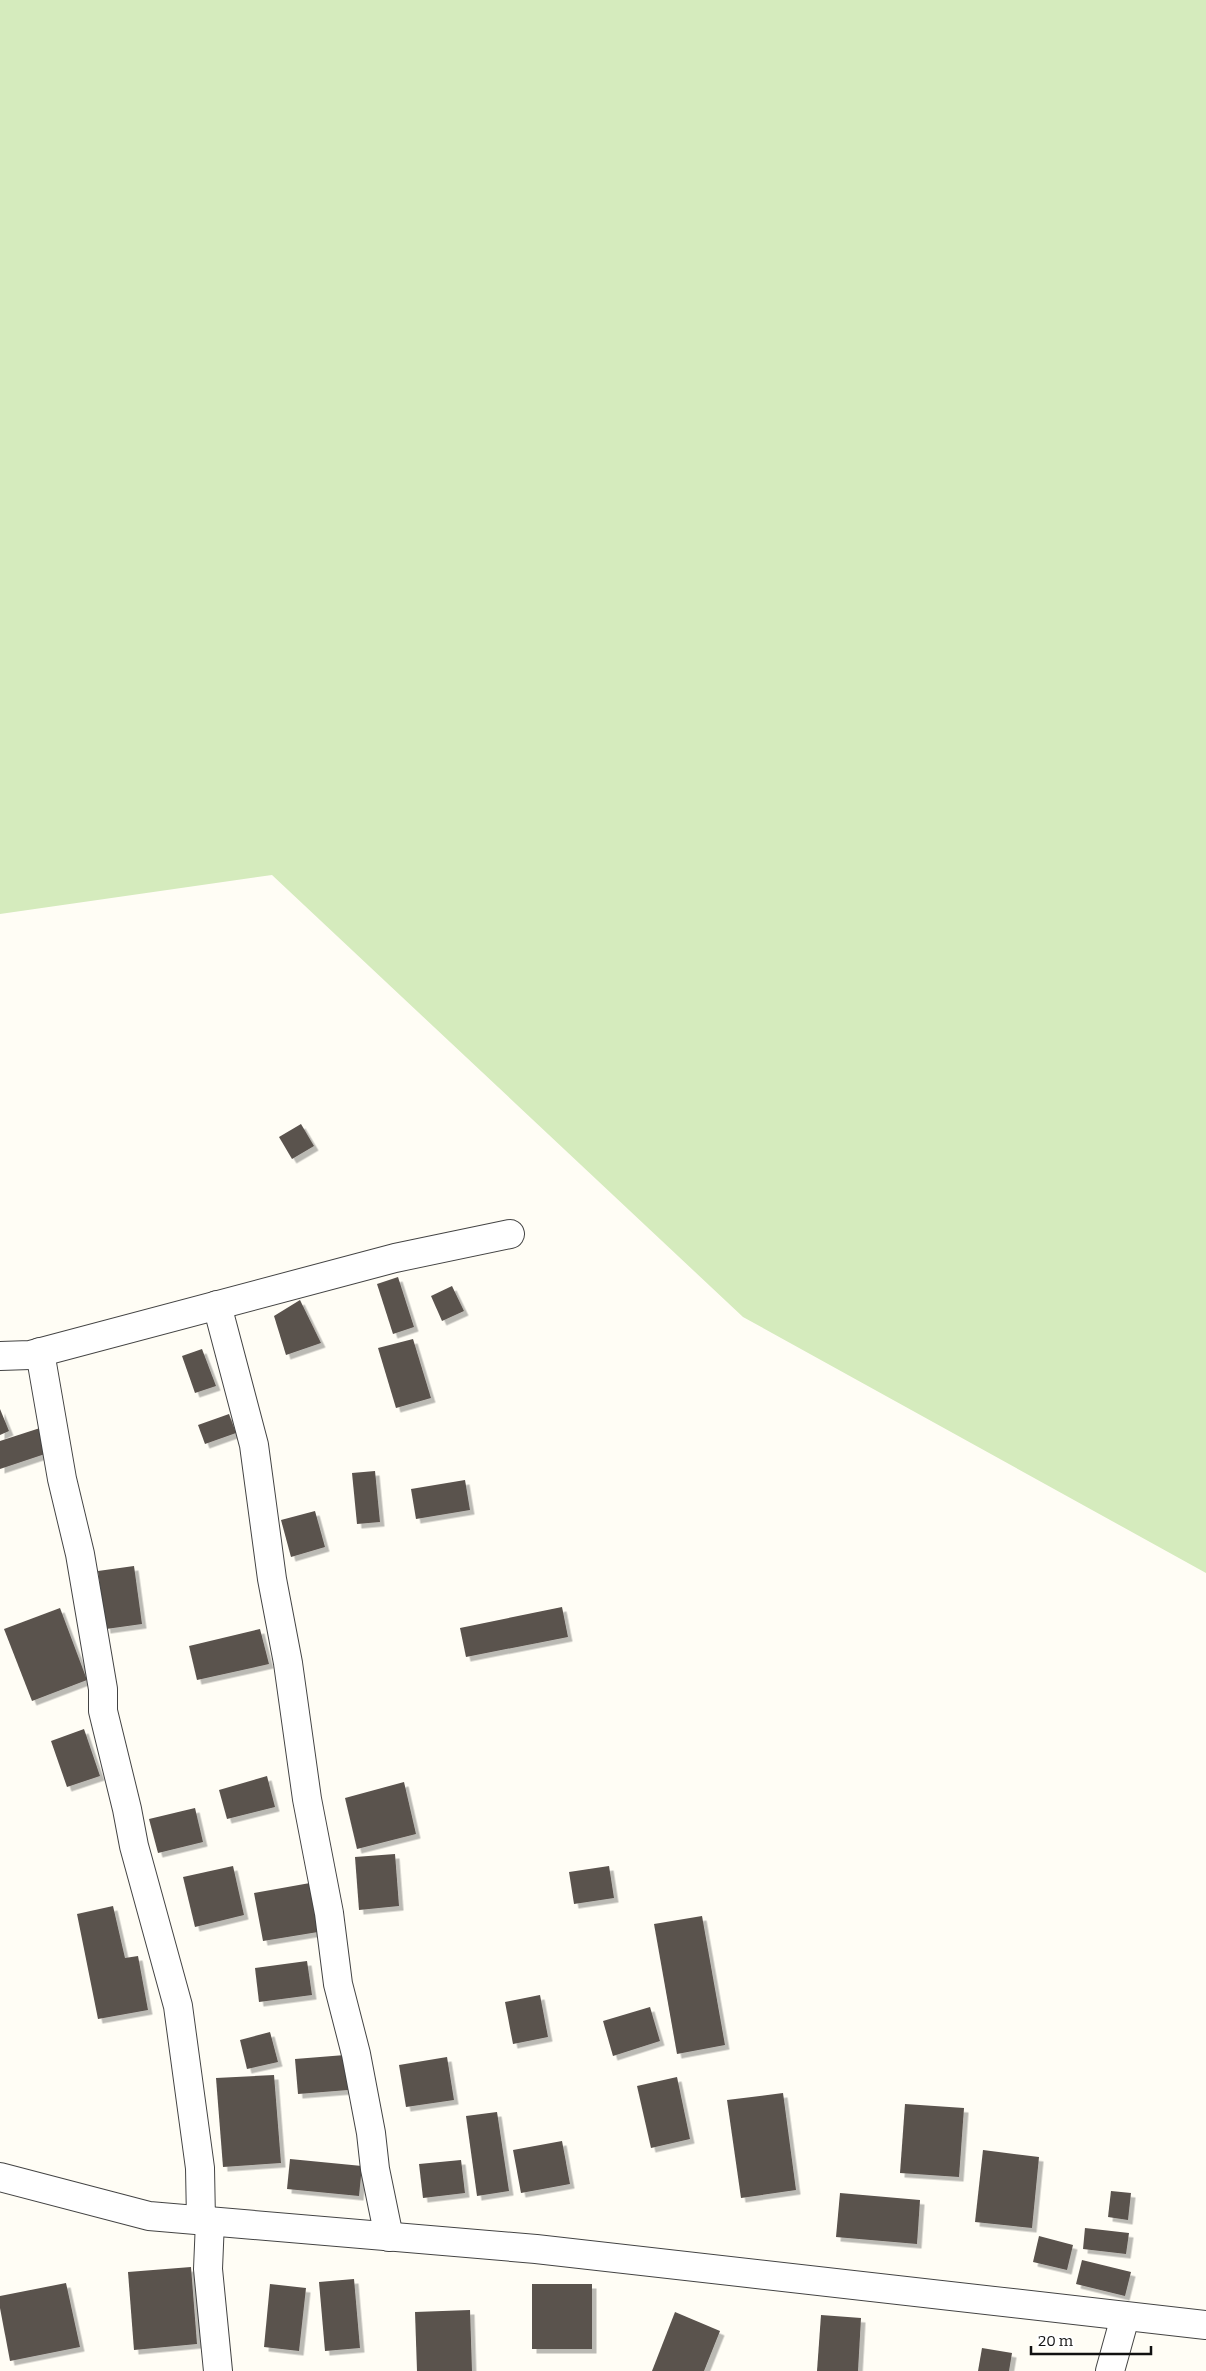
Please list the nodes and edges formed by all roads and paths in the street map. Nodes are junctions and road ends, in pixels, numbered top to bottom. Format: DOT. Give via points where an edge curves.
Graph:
graph roads {
  1 [pos="510,1234"];
  2 [pos="217,1305"];
  3 [pos="40,1352"];
  4 [pos="0,1356"];
  5 [pos="0,2177"];
  6 [pos="205,2221"];
  7 [pos="389,2237"];
  8 [pos="1125,2317"];
  9 [pos="1206,2326"];
  10 [pos="218,2371"];
  11 [pos="1110,2371"];
  1 -- 2 [label="street" via="395,1258"];
  2 -- 3 [label="street"];
  2 -- 7 [label="street" via="254,1445 272,1579 288,1663 307,1799 329,1913 338,1984 356,2054 371,2133 374,2169"];
  3 -- 4 [label="street"];
  3 -- 6 [label="street" via="62,1479 80,1554 103,1689 103,1711 134,1846 178,2006"];
  5 -- 6 [label="street" via="149,2216"];
  6 -- 7 [label="street"];
  6 -- 10 [label="street"];
  7 -- 8 [label="street" via="536,2249"];
  8 -- 9 [label="street"];
  8 -- 11 [label="street"];
}
